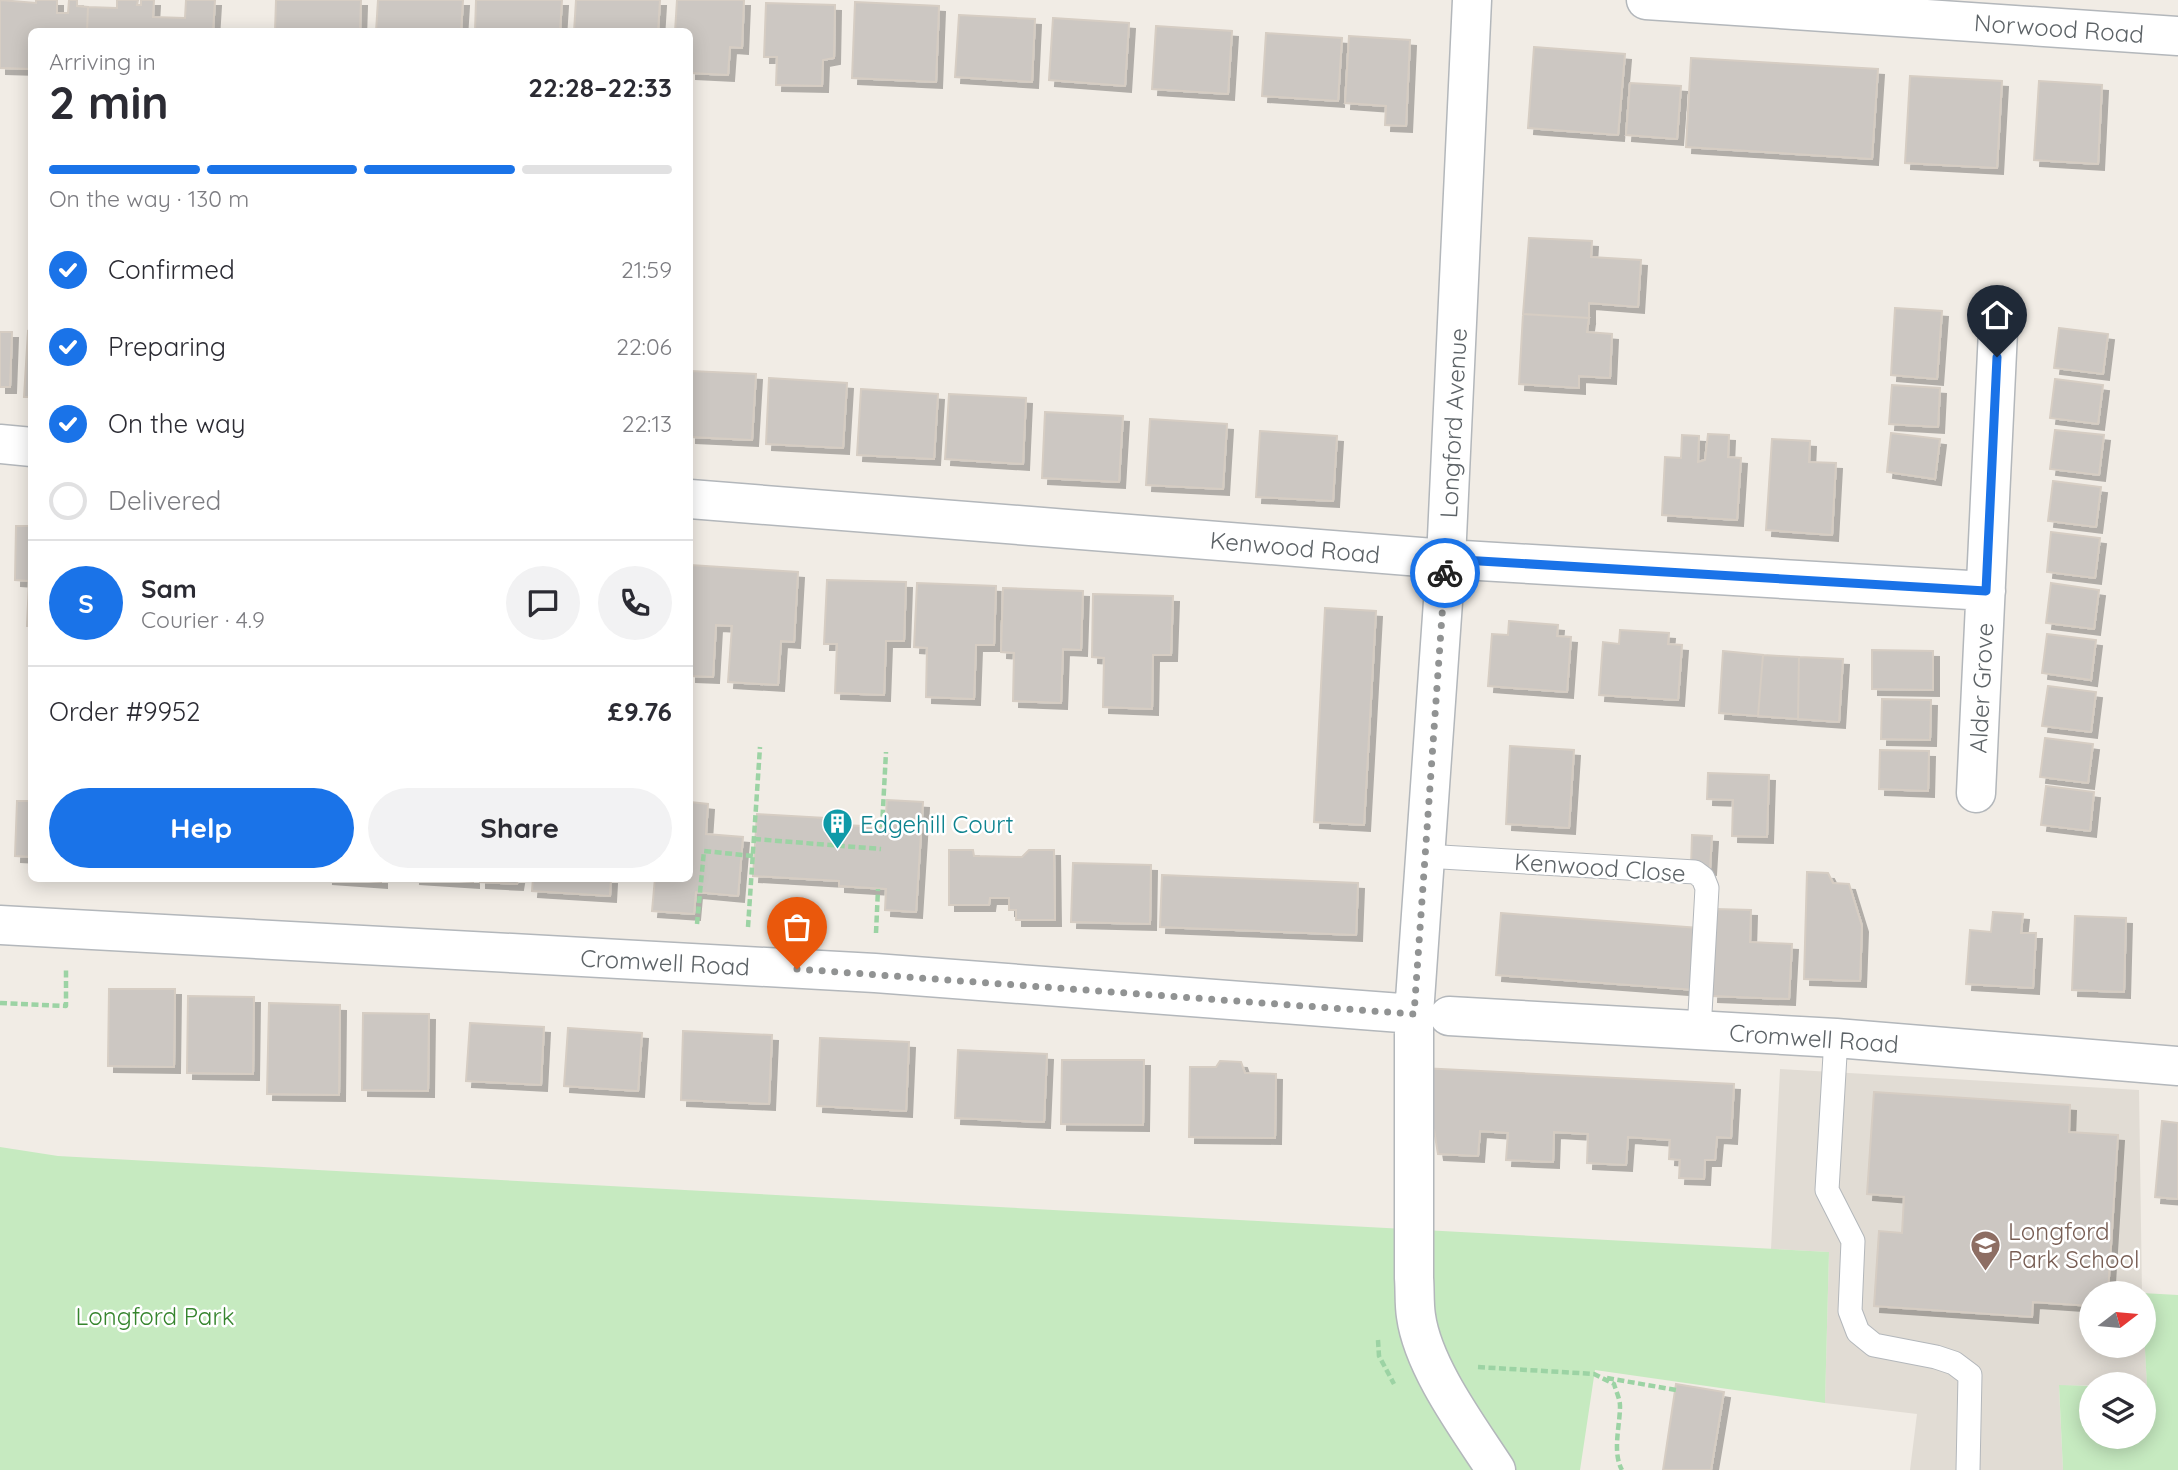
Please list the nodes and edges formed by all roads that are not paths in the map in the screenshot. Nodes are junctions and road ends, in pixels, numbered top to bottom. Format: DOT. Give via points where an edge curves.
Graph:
graph roads {
  1 [pos="1472,0"];
  2 [pos="1646,0"];
  3 [pos="2178,36"];
  4 [pos="1998,331"];
  5 [pos="0,444"];
  6 [pos="28,447"];
  7 [pos="693,499"];
  8 [pos="1446,559"];
  9 [pos="1986,591"];
  10 [pos="1976,793"];
  11 [pos="1425,856"];
  12 [pos="0,925"];
  13 [pos="1432,1015"];
  14 [pos="1699,1031"];
  15 [pos="1836,1038"];
  16 [pos="2178,1066"];
  17 [pos="1496,1470"];
  18 [pos="1968,1470"];
  1 -- 8 [label="street, Longford Avenue"];
  2 -- 3 [label="street, Norwood Road"];
  4 -- 9 [label="street, Alder Grove"];
  5 -- 6 [label="street"];
  7 -- 8 [label="street, Kenwood Road"];
  8 -- 9 [label="street, Kenwood Road"];
  8 -- 11 [label="street, Longford Avenue"];
  9 -- 10 [label="street, Alder Grove"];
  11 -- 13 [label="street, Longford Avenue"];
  11 -- 14 [label="lane, Kenwood Close" via="1695,872 1703,877 1707,888"];
  12 -- 13 [label="street, Cromwell Road" via="875,973"];
  13 -- 14 [label="street, Cromwell Road"];
  13 -- 17 [label="street, Longford Avenue" via="1416,1318 1432,1364 1456,1410"];
  14 -- 15 [label="street, Cromwell Road"];
  15 -- 16 [label="street, Cromwell Road"];
  15 -- 18 [label="lane" via="1827,1190 1853,1241 1850,1311 1858,1332 1874,1345 1936,1357 1954,1363 1970,1376"];
}
